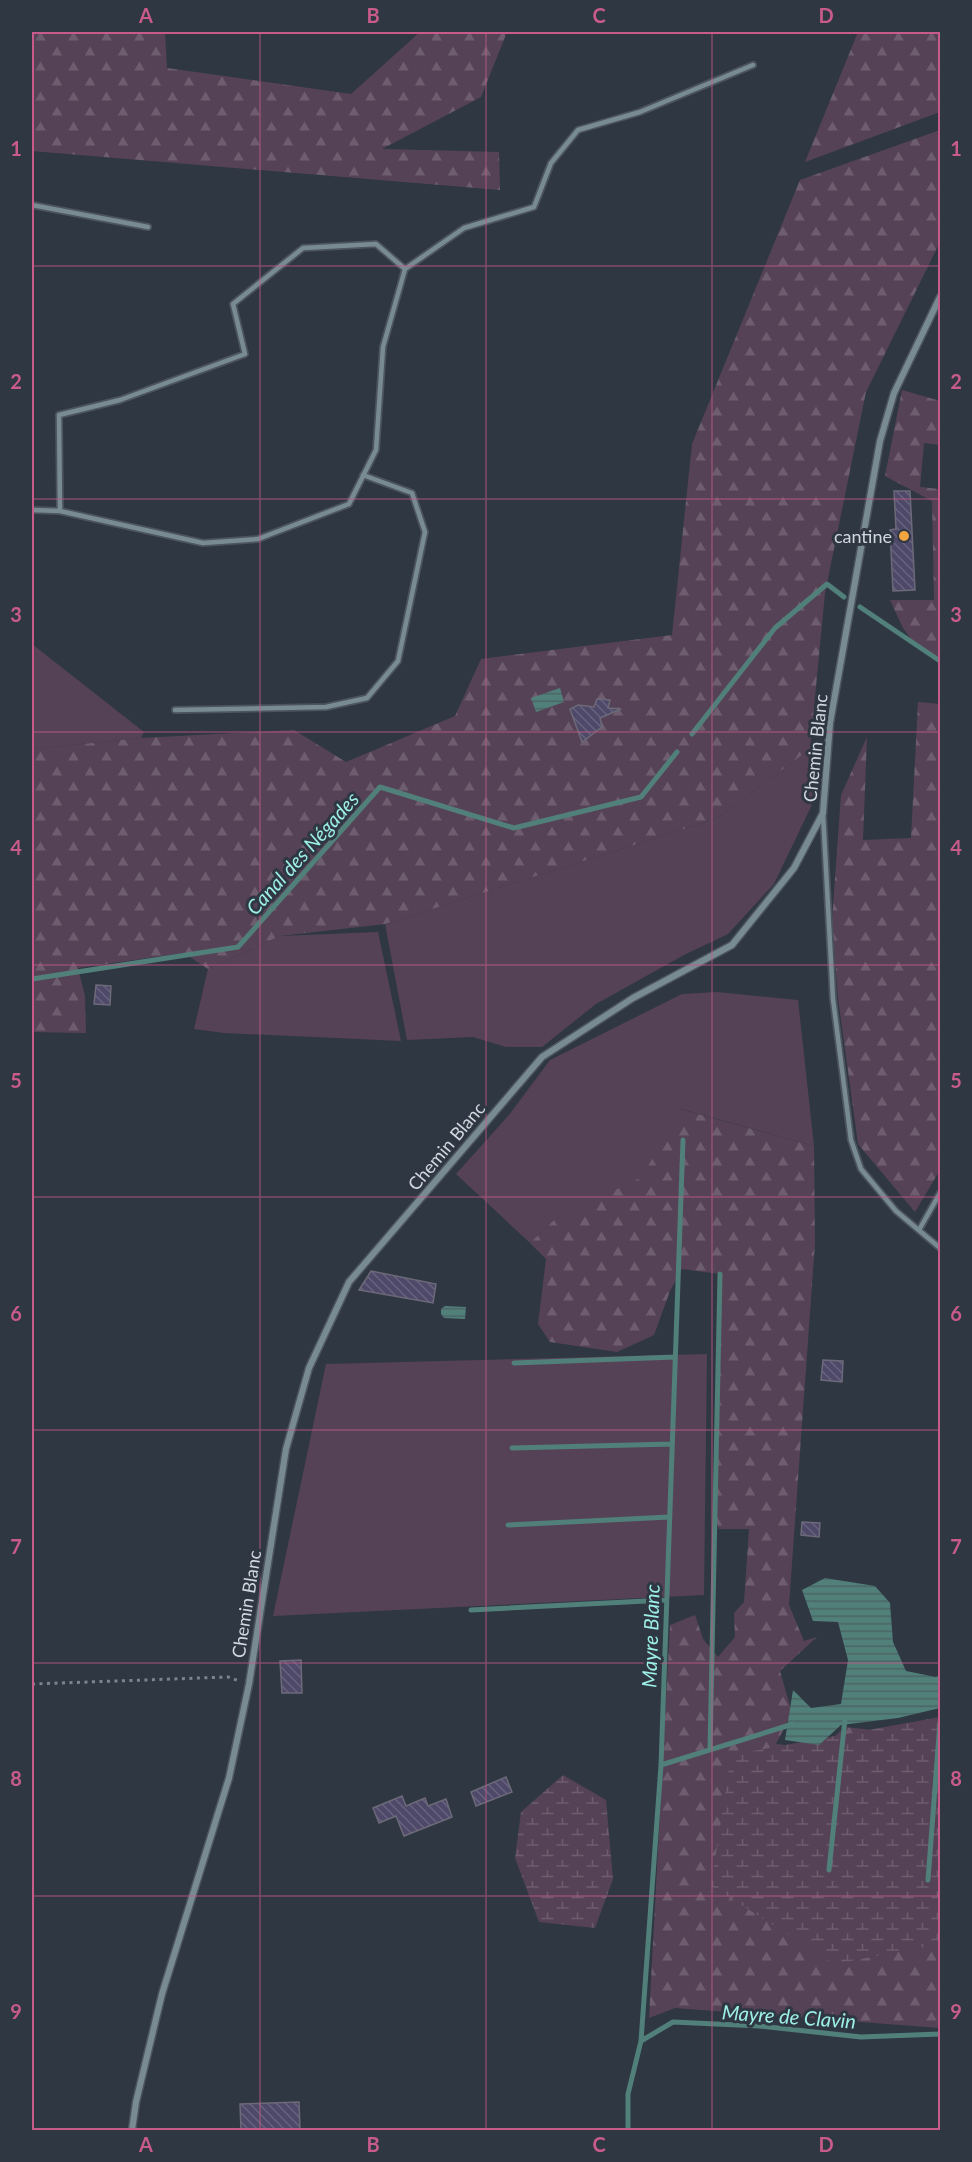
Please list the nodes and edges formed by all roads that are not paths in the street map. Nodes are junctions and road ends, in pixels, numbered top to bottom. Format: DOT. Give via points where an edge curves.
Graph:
graph roads {
  1 [pos="753,65"];
  2 [pos="32,205"];
  3 [pos="148,227"];
  4 [pos="405,269"];
  5 [pos="940,297"];
  6 [pos="363,475"];
  7 [pos="32,510"];
  8 [pos="60,511"];
  9 [pos="175,710"];
  10 [pos="824,813"];
  11 [pos="940,1193"];
  12 [pos="919,1230"];
  13 [pos="940,1248"];
  14 [pos="132,2130"];
  1 -- 4 [label="lane" via="640,112 578,130 552,163 534,207 465,228"];
  2 -- 3 [label="lane"];
  4 -- 6 [label="lane" via="383,347 376,450"];
  4 -- 8 [label="lane" via="376,244 303,248 233,304 245,354 120,400 59,416"];
  5 -- 10 [label="street, Chemin Blanc" via="894,393 880,441 830,723"];
  6 -- 8 [label="lane" via="349,504 258,539 203,543"];
  6 -- 9 [label="lane" via="411,493 425,532 398,661 367,698 326,707"];
  7 -- 8 [label="lane"];
  10 -- 12 [label="lane" via="833,999 851,1140 861,1169"];
  10 -- 14 [label="street, Chemin Blanc" via="794,868 732,945 633,998 542,1057 349,1282 309,1368 285,1449 249,1684 229,1778 162,1994"];
  11 -- 12 [label="lane"];
  12 -- 13 [label="lane"];
}
